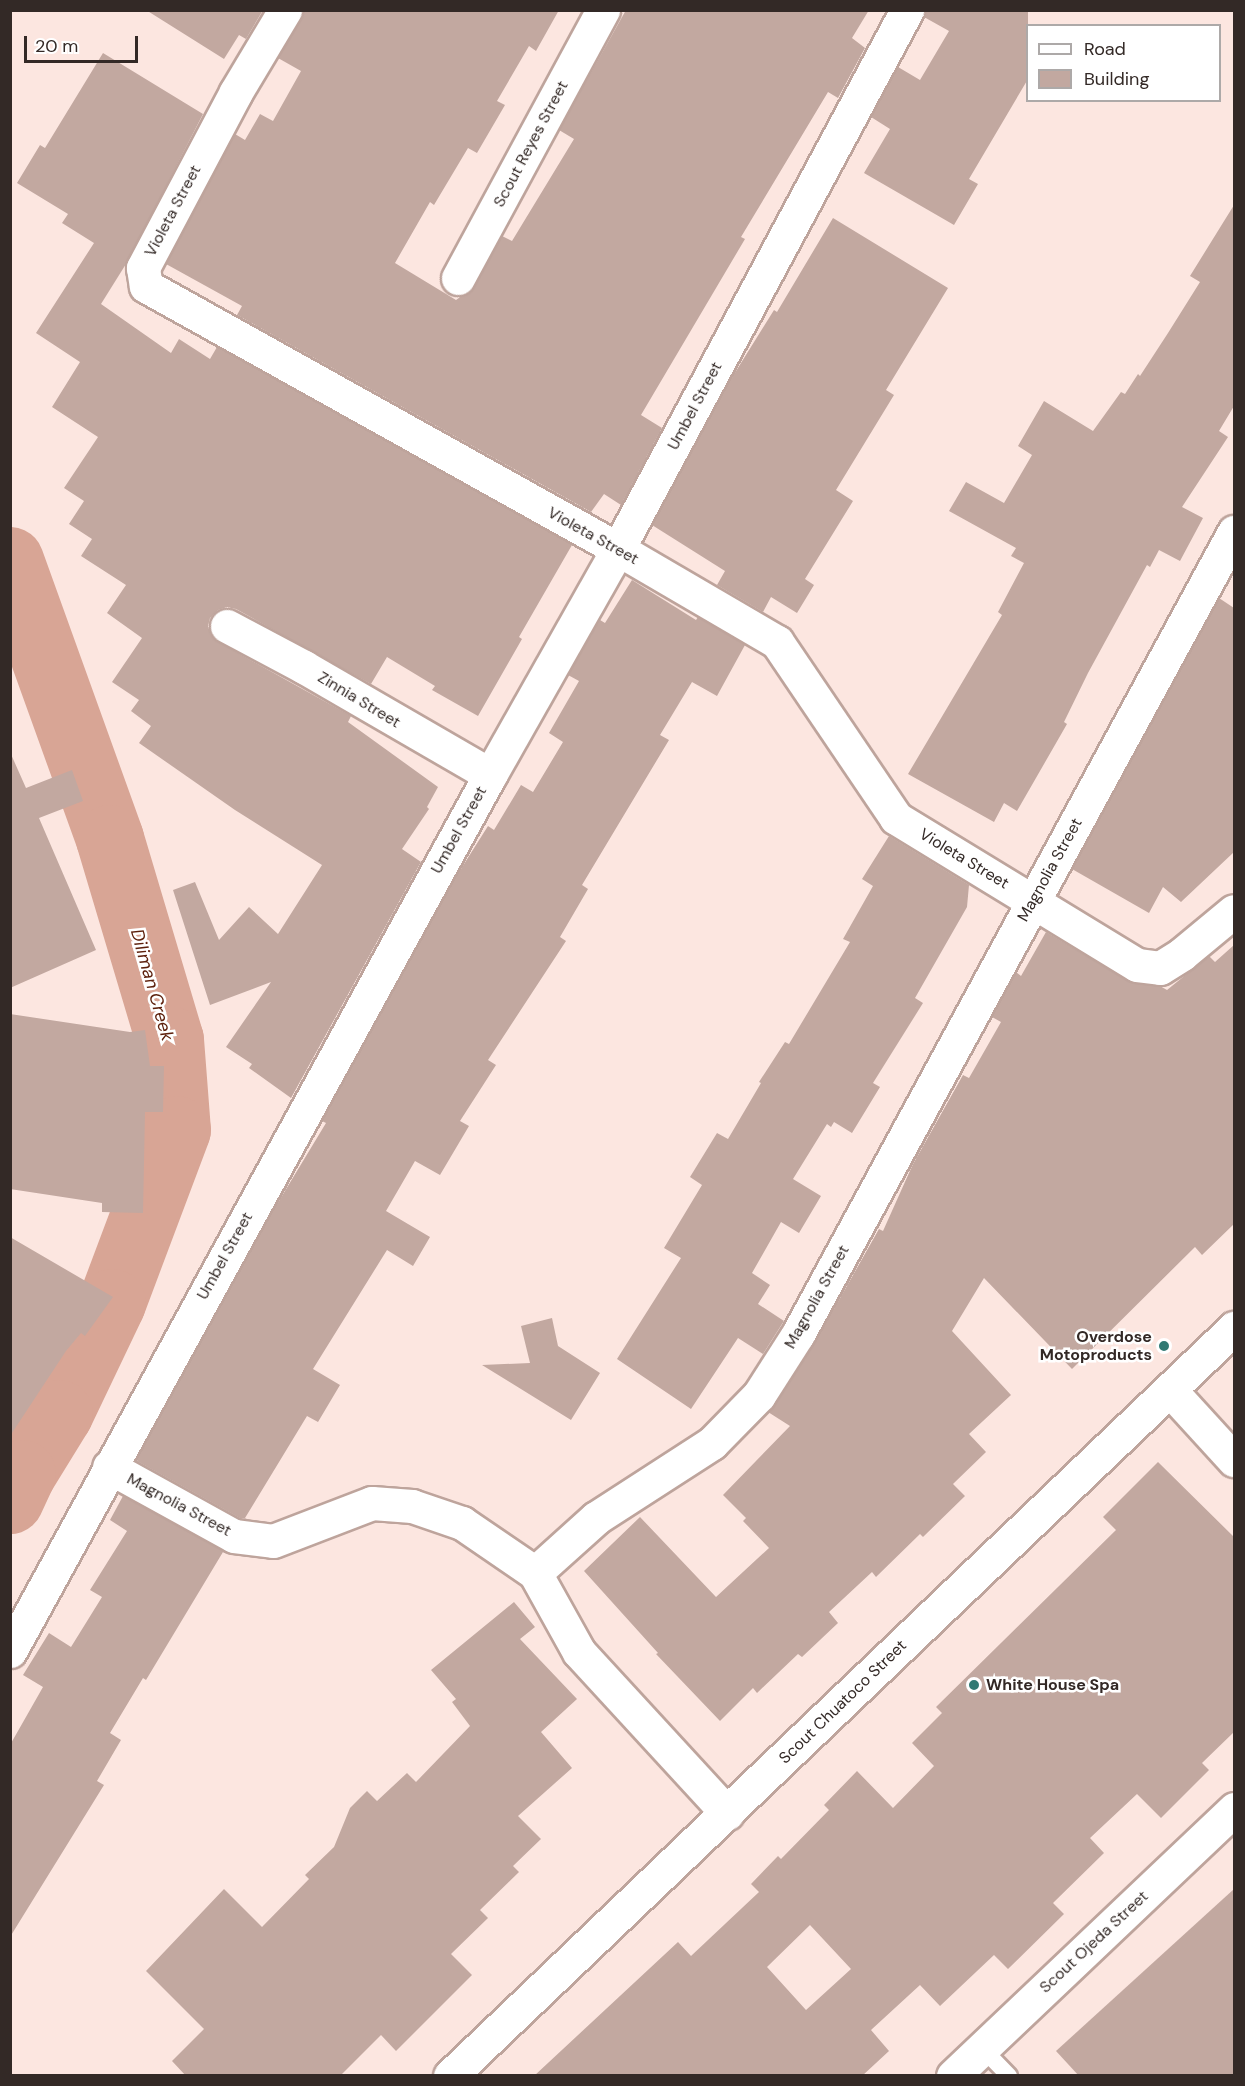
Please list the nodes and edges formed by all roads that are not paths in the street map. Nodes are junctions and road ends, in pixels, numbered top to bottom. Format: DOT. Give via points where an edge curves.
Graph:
graph roads {
  1 [pos="285,10"];
  2 [pos="603,10"];
  3 [pos="908,10"];
  4 [pos="458,279"];
  5 [pos="1234,532"];
  6 [pos="618,549"];
  7 [pos="227,626"];
  8 [pos="490,774"];
  9 [pos="1034,901"];
  10 [pos="1234,911"];
  11 [pos="1234,1328"];
  12 [pos="1170,1390"];
  13 [pos="1234,1460"];
  14 [pos="109,1467"];
  15 [pos="535,1573"];
  16 [pos="10,1650"];
  17 [pos="1234,1809"];
  18 [pos="727,1813"];
  19 [pos="982,2048"];
  20 [pos="450,2076"];
  21 [pos="953,2076"];
  22 [pos="1009,2076"];
  1 -- 6 [label="street, Violeta Street" via="236,92 143,268 146,286"];
  2 -- 4 [label="street, Scout Reyes Street"];
  3 -- 6 [label="street, Umbel Street"];
  5 -- 9 [label="street, Magnolia Street"];
  6 -- 8 [label="street, Umbel Street"];
  6 -- 9 [label="street, Violeta Street" via="777,642 896,818"];
  7 -- 8 [label="street, Zinnia Street"];
  8 -- 14 [label="street, Umbel Street"];
  9 -- 10 [label="street, Violeta Street" via="1137,965 1160,968"];
  9 -- 15 [label="street, Magnolia Street" via="798,1334 759,1395 712,1443 596,1518"];
  11 -- 12 [label="street, Scout Chuatoco Street"];
  12 -- 13 [label="street"];
  12 -- 18 [label="street, Scout Chuatoco Street"];
  14 -- 15 [label="street, Magnolia Street" via="234,1536 273,1542 372,1503 412,1506 462,1523"];
  14 -- 16 [label="street, Umbel Street"];
  15 -- 18 [label="street" via="579,1652"];
  17 -- 19 [label="street, Scout Ojeda Street"];
  18 -- 20 [label="street, Scout Chuatoco Street"];
  19 -- 21 [label="street, Scout Ojeda Street"];
  19 -- 22 [label="lane"];
}
